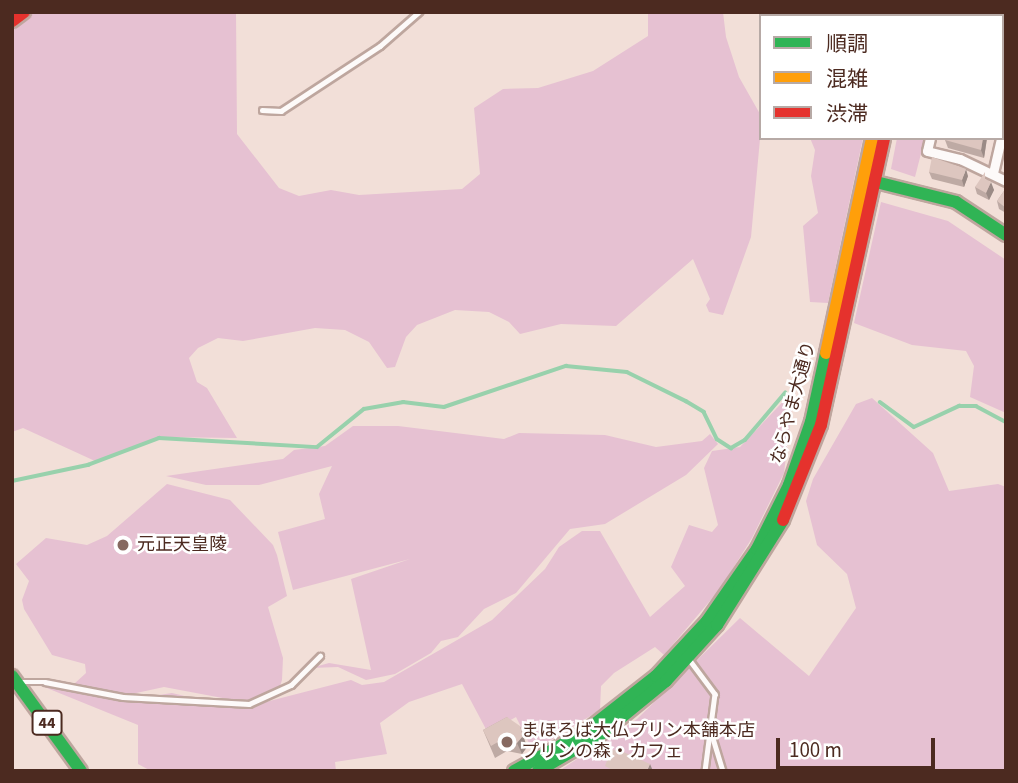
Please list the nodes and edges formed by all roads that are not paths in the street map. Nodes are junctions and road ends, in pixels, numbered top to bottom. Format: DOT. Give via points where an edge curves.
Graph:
graph roads {
  1 [pos="24,12"];
  2 [pos="419,12"];
  3 [pos="12,21"];
  4 [pos="262,110"];
  5 [pos="872,140"];
  6 [pos="883,140"];
  7 [pos="930,140"];
  8 [pos="1001,140"];
  9 [pos="993,173"];
  10 [pos="869,180"];
  11 [pos="1006,181"];
  12 [pos="1006,234"];
  13 [pos="816,423"];
  14 [pos="320,656"];
  15 [pos="688,658"];
  16 [pos="15,679"];
  17 [pos="711,730"];
  18 [pos="81,771"];
  19 [pos="514,771"];
  20 [pos="538,771"];
  21 [pos="705,771"];
  22 [pos="723,771"];
  1 -- 3 [label="street"];
  2 -- 4 [label="lane" via="380,46 281,111"];
  5 -- 10 [label="street, ならやま大通り"];
  6 -- 10 [label="street, ならやま大通り"];
  7 -- 9 [label="street" via="927,151"];
  8 -- 9 [label="street"];
  9 -- 11 [label="street"];
  10 -- 12 [label="street" via="956,202"];
  10 -- 13 [label="street, ならやま大通り"];
  13 -- 15 [label="street, ならやま大通り" via="777,535 724,616"];
  13 -- 19 [label="street, ならやま大通り" via="769,527 699,631 616,709"];
  14 -- 16 [label="lane" via="291,685 249,704 122,697"];
  15 -- 17 [label="lane" via="715,694"];
  15 -- 20 [label="street, ならやま大通り" via="625,717"];
  16 -- 18 [label="street, 44"];
  17 -- 21 [label="lane"];
  17 -- 22 [label="lane"];
}
